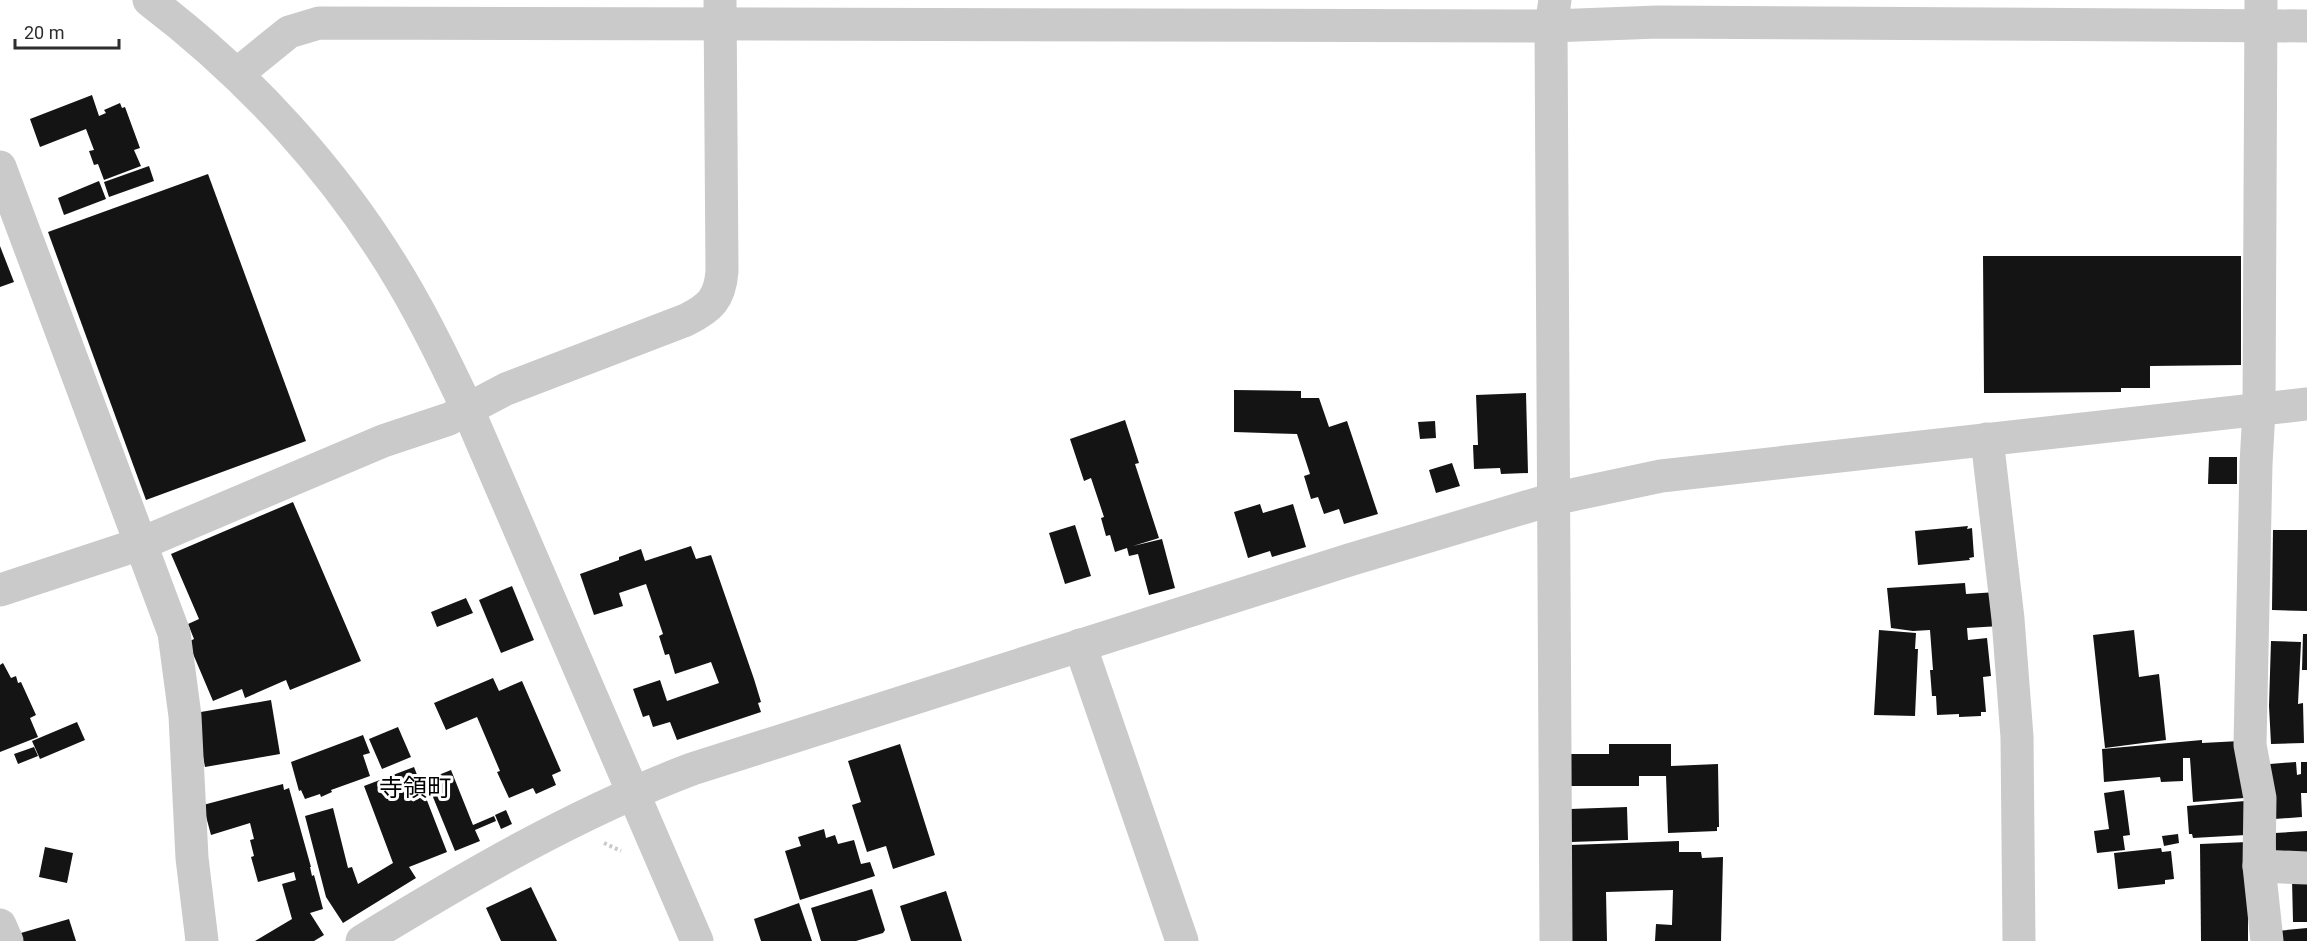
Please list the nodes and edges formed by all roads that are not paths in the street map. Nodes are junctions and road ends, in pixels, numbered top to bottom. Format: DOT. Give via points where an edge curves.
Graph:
graph roads {
  1 [pos="149,0"];
  2 [pos="720,12"];
  3 [pos="1553,13"];
  4 [pos="2261,13"];
  5 [pos="2307,27"];
  6 [pos="237,74"];
  7 [pos="0,166"];
  8 [pos="2307,404"];
  9 [pos="468,410"];
  10 [pos="2259,410"];
  11 [pos="1987,439"];
  12 [pos="1553,499"];
  13 [pos="140,544"];
  14 [pos="0,590"];
  15 [pos="1080,645"];
  16 [pos="633,792"];
  17 [pos="2259,866"];
  18 [pos="2307,868"];
  19 [pos="0,926"];
  20 [pos="7,941"];
  21 [pos="202,941"];
  22 [pos="362,941"];
  23 [pos="697,941"];
  24 [pos="1182,941"];
  25 [pos="1556,941"];
  26 [pos="2019,941"];
  27 [pos="2267,941"];
  1 -- 6 [label="street"];
  2 -- 3 [label="street"];
  2 -- 6 [label="street" via="319,23 289,32"];
  2 -- 9 [label="street" via="721,290 705,310 686,320 506,389"];
  3 -- 4 [label="street" via="1658,22"];
  3 -- 12 [label="street"];
  4 -- 5 [label="street"];
  4 -- 10 [label="street"];
  6 -- 9 [label="street" via="309,151 375,239 427,327"];
  7 -- 13 [label="street"];
  8 -- 10 [label="street"];
  9 -- 13 [label="street" via="383,441"];
  9 -- 16 [label="street"];
  10 -- 11 [label="street"];
  10 -- 17 [label="street" via="2250,745 2260,798"];
  11 -- 12 [label="street" via="1661,476"];
  11 -- 26 [label="street" via="2017,737"];
  12 -- 15 [label="street"];
  12 -- 25 [label="street"];
  13 -- 14 [label="street"];
  13 -- 21 [label="street" via="174,633"];
  15 -- 16 [label="street" via="692,769"];
  15 -- 24 [label="street"];
  16 -- 22 [label="street" via="588,812 456,884"];
  16 -- 23 [label="street"];
  17 -- 18 [label="street"];
  17 -- 27 [label="street"];
  19 -- 20 [label="street"];
}
